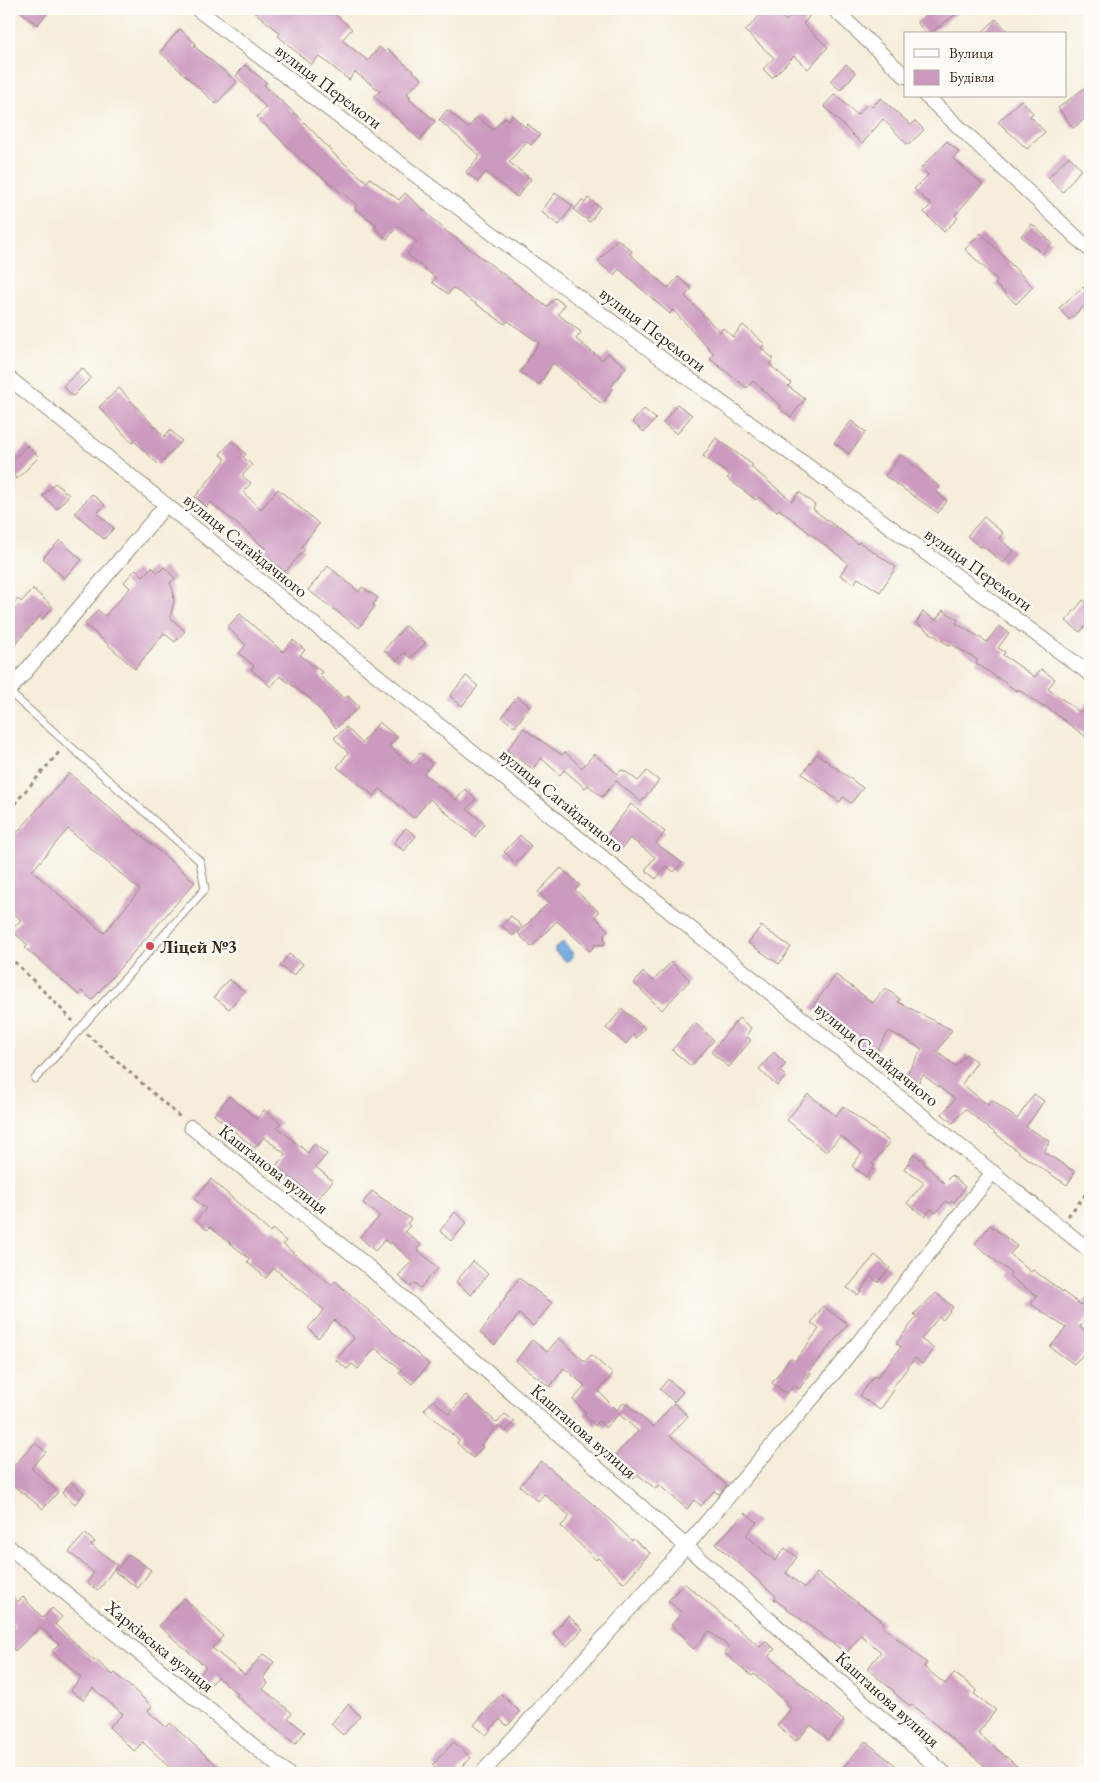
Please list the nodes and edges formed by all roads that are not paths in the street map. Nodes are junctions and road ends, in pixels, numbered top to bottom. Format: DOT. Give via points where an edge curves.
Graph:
graph roads {
  1 [pos="197,9"];
  2 [pos="834,9"];
  3 [pos="904,75"];
  4 [pos="928,98"];
  5 [pos="1090,250"];
  6 [pos="9,378"];
  7 [pos="166,504"];
  8 [pos="1090,674"];
  9 [pos="9,691"];
  10 [pos="35,1079"];
  11 [pos="191,1127"];
  12 [pos="993,1172"];
  13 [pos="1090,1251"];
  14 [pos="687,1546"];
  15 [pos="9,1547"];
  16 [pos="287,1773"];
  17 [pos="482,1773"];
  18 [pos="944,1773"];
  1 -- 8 [label="street, вулиця Перемоги" via="496,237"];
  2 -- 3 [label="street"];
  4 -- 5 [label="street"];
  6 -- 7 [label="street, вулиця Сагайдачного"];
  7 -- 9 [label="street"];
  7 -- 12 [label="street, вулиця Сагайдачного"];
  9 -- 10 [label="lane" via="200,861 205,889"];
  11 -- 14 [label="street, Каштанова вулиця" via="365,1264"];
  12 -- 13 [label="street, вулиця Сагайдачного"];
  12 -- 14 [label="street" via="839,1367"];
  14 -- 17 [label="street"];
  14 -- 18 [label="street, Каштанова вулиця"];
  15 -- 16 [label="street, Харківська вулиця"];
}
